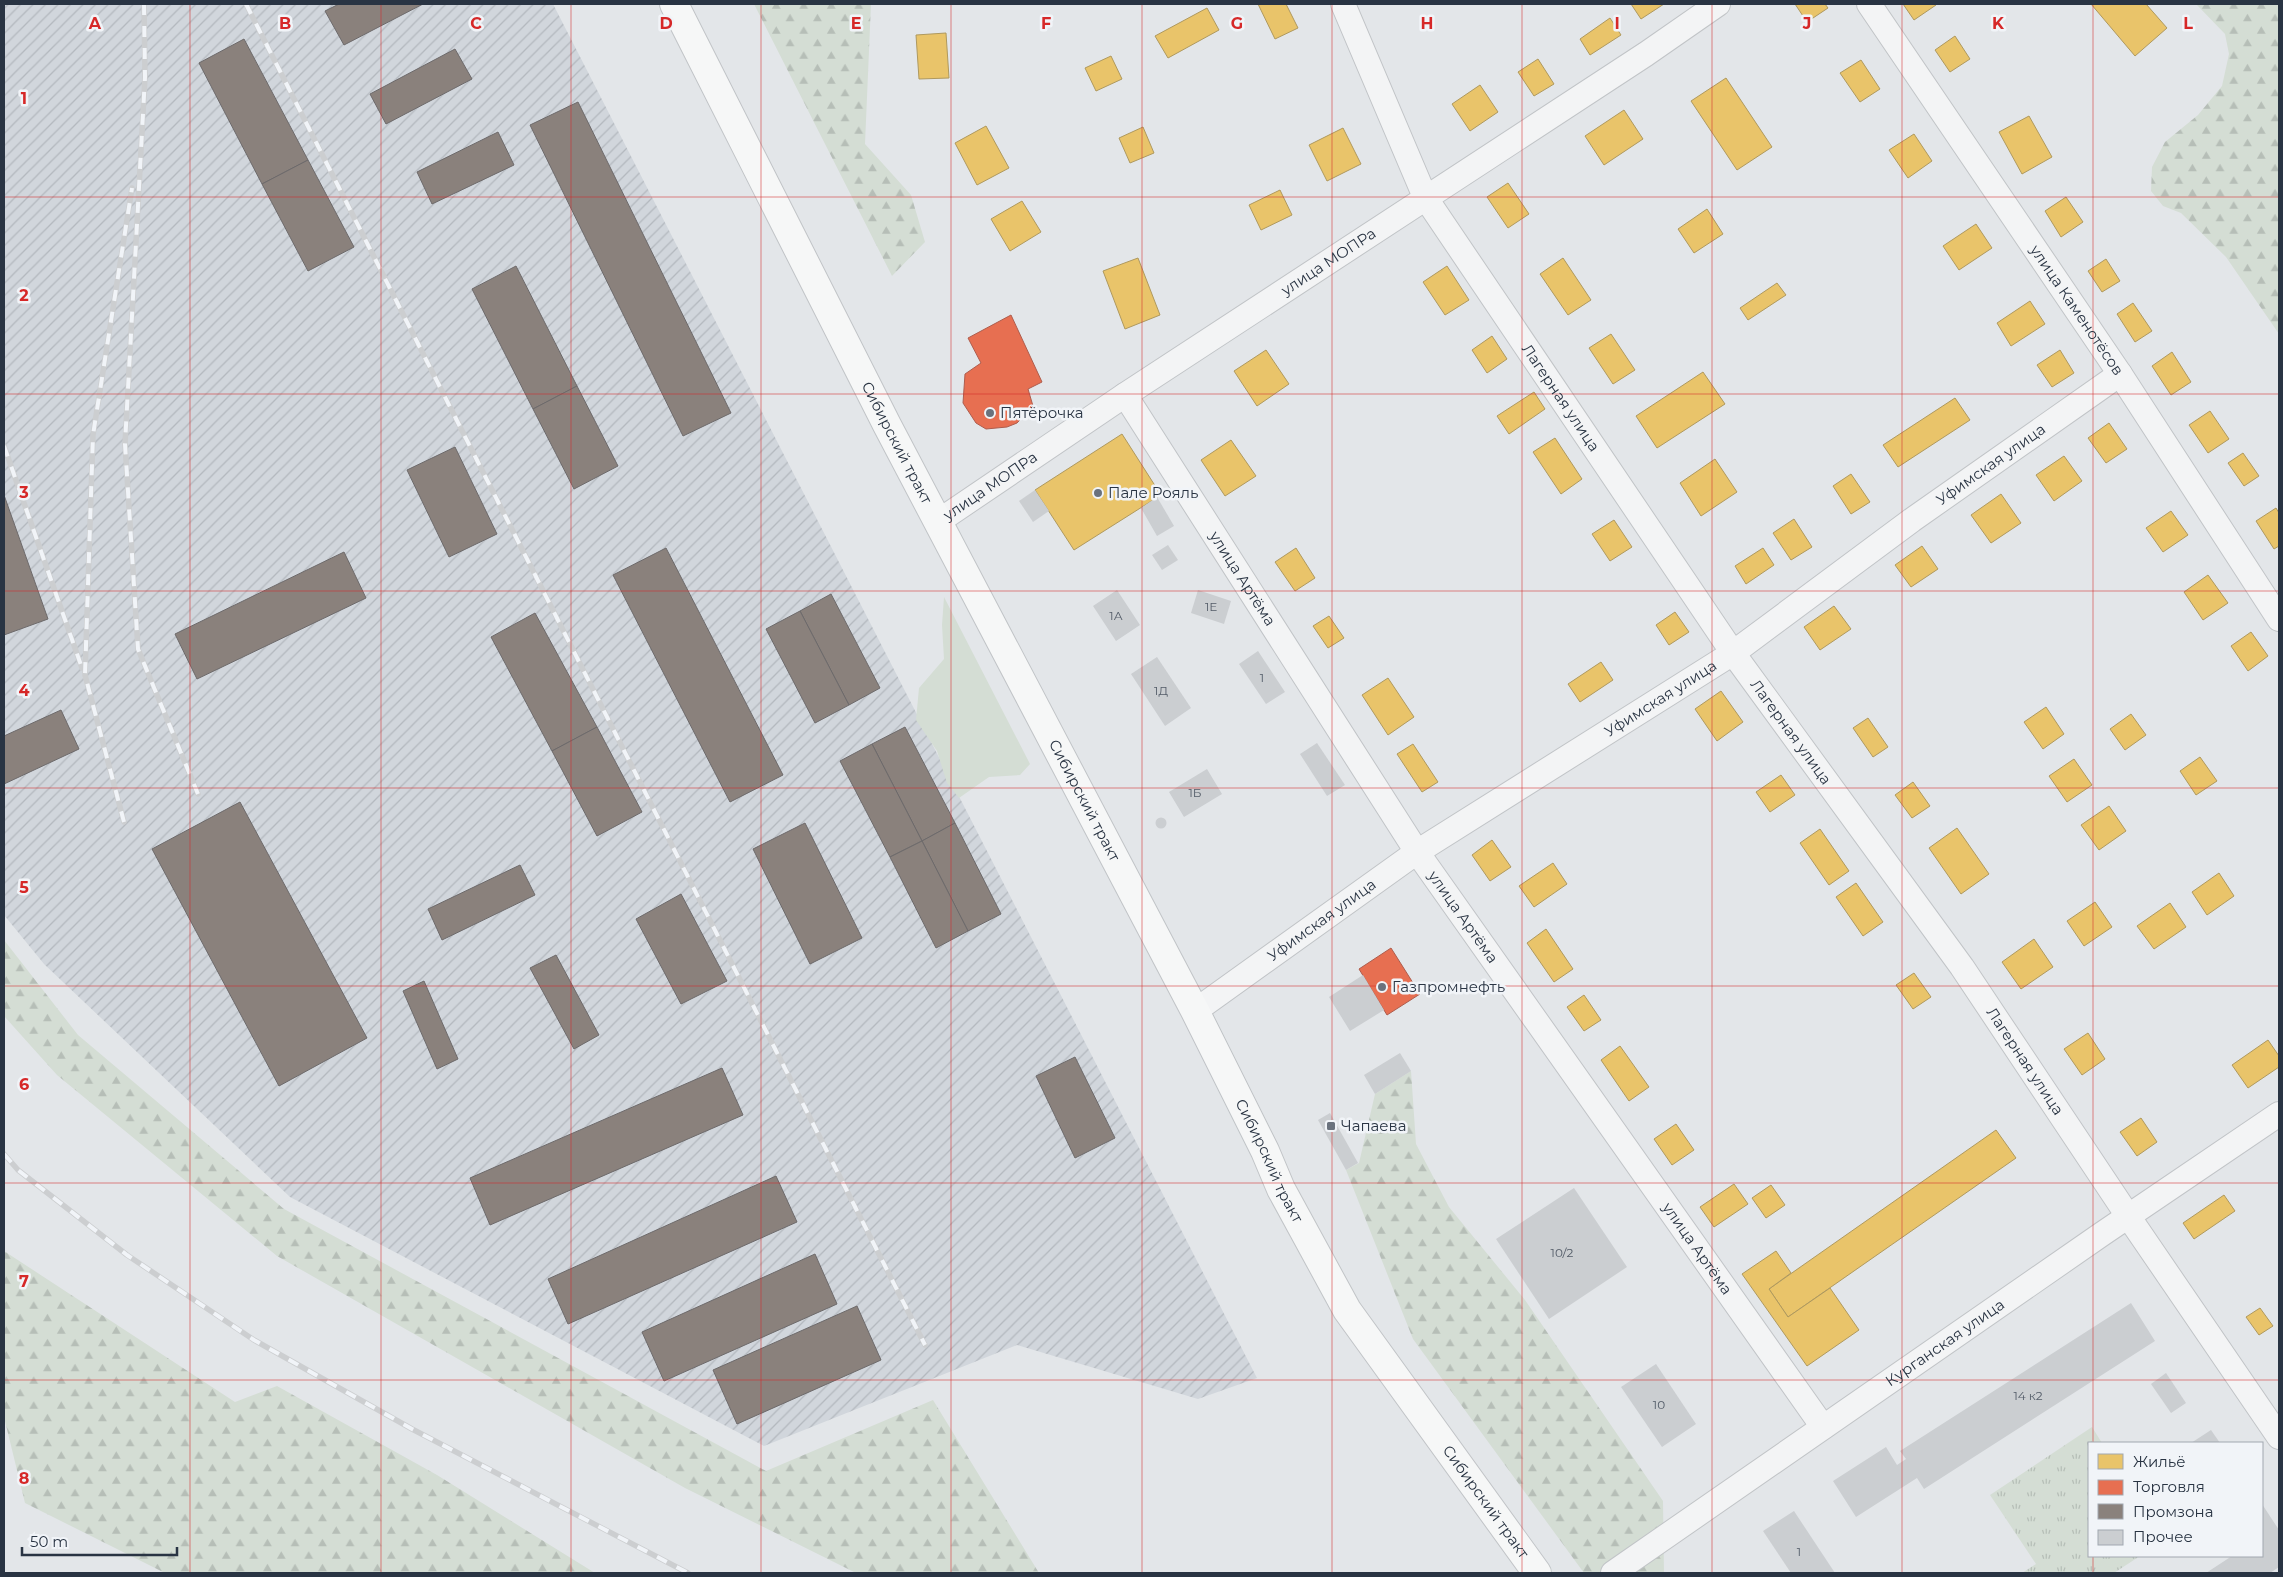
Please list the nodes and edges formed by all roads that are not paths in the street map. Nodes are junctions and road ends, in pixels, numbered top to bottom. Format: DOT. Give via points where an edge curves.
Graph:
graph roads {
  1 [pos="674,4"];
  2 [pos="1343,4"];
  3 [pos="1718,4"];
  4 [pos="1869,4"];
  5 [pos="1425,197"];
  6 [pos="2120,374"];
  7 [pos="1125,395"];
  8 [pos="939,521"];
  9 [pos="2279,619"];
  10 [pos="1733,653"];
  11 [pos="1417,852"];
  12 [pos="1195,1011"];
  13 [pos="2279,1114"];
  14 [pos="2128,1216"];
  15 [pos="1823,1427"];
  16 [pos="2279,1437"];
  17 [pos="1537,1573"];
  18 [pos="1613,1573"];
  1 -- 8 [label="main road, Сибирский тракт"];
  2 -- 5 [label="street, Лагерная улица"];
  3 -- 5 [label="street, улица МОПРа" via="1638,60"];
  4 -- 6 [label="street, улица Каменотёсов"];
  5 -- 7 [label="street, улица МОПРа"];
  5 -- 10 [label="street, Лагерная улица"];
  6 -- 9 [label="street, улица Каменотёсов"];
  6 -- 10 [label="street, Уфимская улица" via="1912,520"];
  7 -- 8 [label="street, улица МОПРа"];
  7 -- 11 [label="street, улица Артёма"];
  8 -- 12 [label="main road, Сибирский тракт"];
  10 -- 11 [label="street, Уфимская улица"];
  10 -- 14 [label="street, Лагерная улица" via="1962,967"];
  11 -- 12 [label="street, Уфимская улица"];
  11 -- 15 [label="street, улица Артёма"];
  12 -- 17 [label="main road, Сибирский тракт" via="1266,1151 1281,1189 1348,1310"];
  13 -- 14 [label="street, Курганская улица"];
  14 -- 15 [label="street, Курганская улица"];
  14 -- 16 [label="street, Лагерная улица"];
  15 -- 18 [label="street, Курганская улица"];
}
